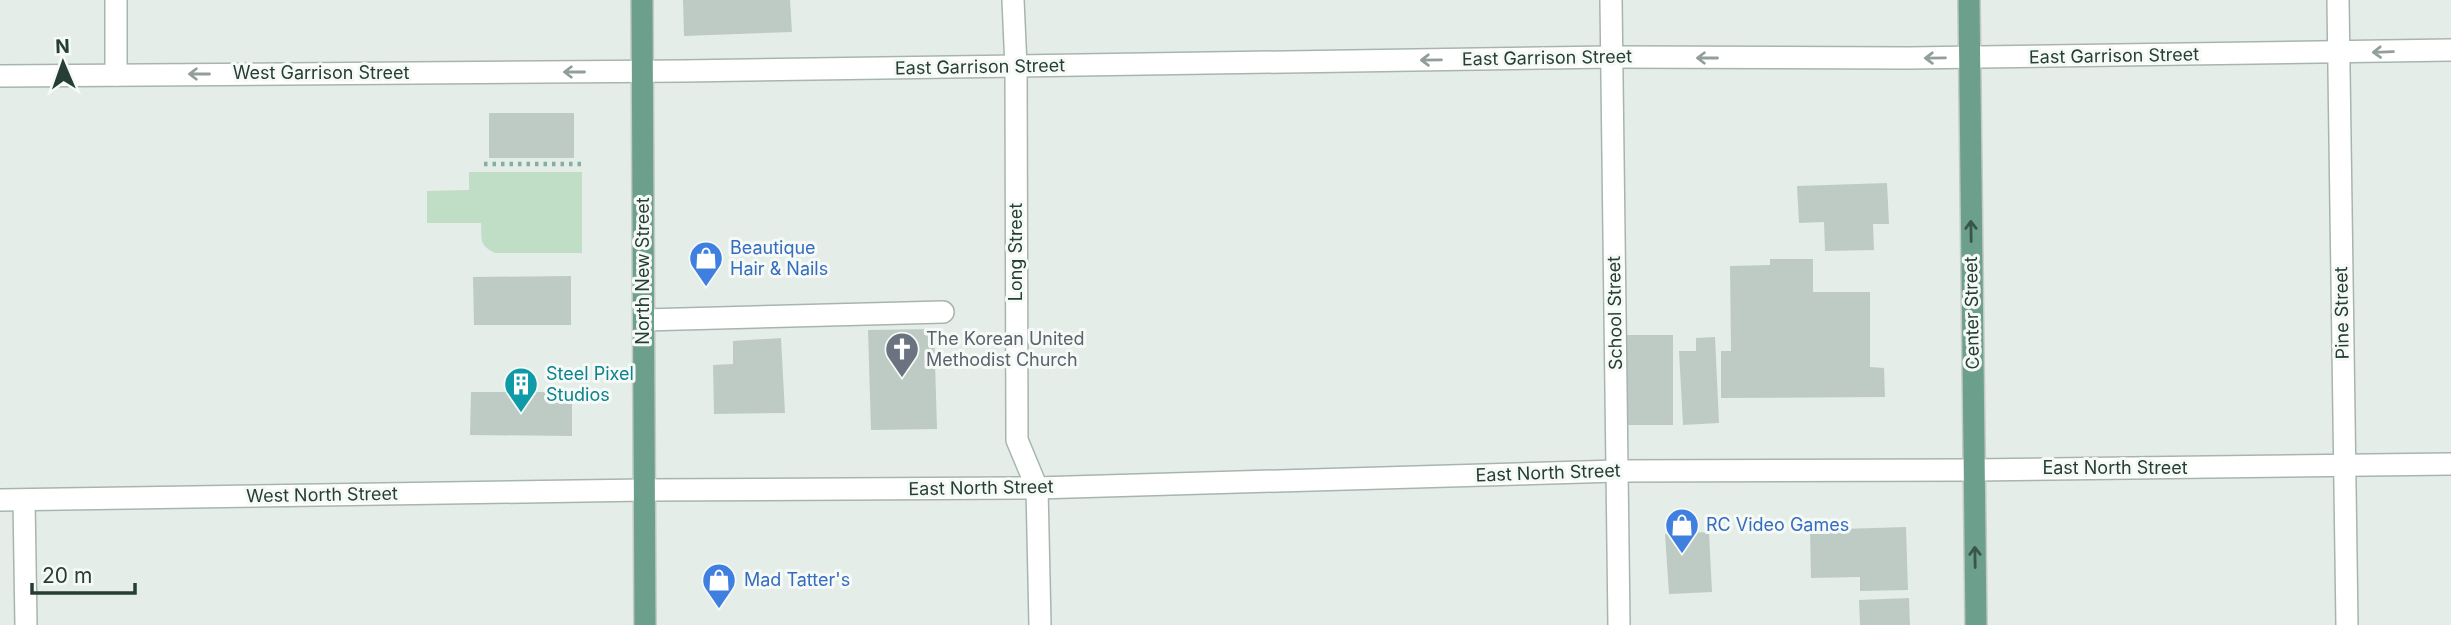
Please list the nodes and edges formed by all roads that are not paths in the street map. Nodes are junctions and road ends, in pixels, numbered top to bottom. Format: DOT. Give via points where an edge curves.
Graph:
graph roads {
  1 [pos="116,0"];
  2 [pos="642,0"];
  3 [pos="1013,0"];
  4 [pos="1611,0"];
  5 [pos="1969,0"];
  6 [pos="2337,0"];
  7 [pos="2451,50"];
  8 [pos="2339,53"];
  9 [pos="1611,57"];
  10 [pos="1970,57"];
  11 [pos="1016,67"];
  12 [pos="642,71"];
  13 [pos="117,75"];
  14 [pos="0,76"];
  15 [pos="943,312"];
  16 [pos="644,320"];
  17 [pos="2451,464"];
  18 [pos="2344,466"];
  19 [pos="1974,470"];
  20 [pos="1617,471"];
  21 [pos="1037,488"];
  22 [pos="645,490"];
  23 [pos="0,500"];
  24 [pos="24,500"];
  25 [pos="26,625"];
  26 [pos="645,625"];
  27 [pos="1040,625"];
  28 [pos="1619,625"];
  29 [pos="1976,625"];
  30 [pos="2347,625"];
  1 -- 13 [label="street"];
  2 -- 12 [label="main road, North New Street"];
  3 -- 11 [label="street, Long Street"];
  4 -- 9 [label="street, School Street"];
  5 -- 10 [label="main road, Center Street"];
  6 -- 8 [label="street, Pine Street"];
  7 -- 8 [label="street, East Garrison Street, one-way"];
  8 -- 10 [label="street, East Garrison Street"];
  8 -- 18 [label="street, Pine Street"];
  10 -- 9 [label="street, East Garrison Street, one-way"];
  9 -- 11 [label="street, East Garrison Street, one-way"];
  9 -- 20 [label="street, School Street"];
  19 -- 10 [label="main road, Center Street, one-way"];
  11 -- 12 [label="street, East Garrison Street"];
  11 -- 21 [label="street, Long Street" via="1017,440"];
  12 -- 13 [label="street, West Garrison Street, one-way"];
  12 -- 16 [label="main road, North New Street"];
  13 -- 14 [label="street, West Garrison Street"];
  15 -- 16 [label="street"];
  16 -- 22 [label="main road, North New Street"];
  17 -- 18 [label="street, East North Street"];
  18 -- 19 [label="street, East North Street"];
  18 -- 30 [label="street, Pine Street"];
  19 -- 20 [label="street, East North Street"];
  29 -- 19 [label="main road, Center Street, one-way"];
  20 -- 21 [label="street, East North Street"];
  20 -- 28 [label="street, School Street"];
  21 -- 22 [label="street, East North Street"];
  21 -- 27 [label="street, Long Street"];
  22 -- 24 [label="street, West North Street"];
  22 -- 26 [label="main road, North New Street"];
  23 -- 24 [label="street, West North Street"];
  24 -- 25 [label="street"];
}
